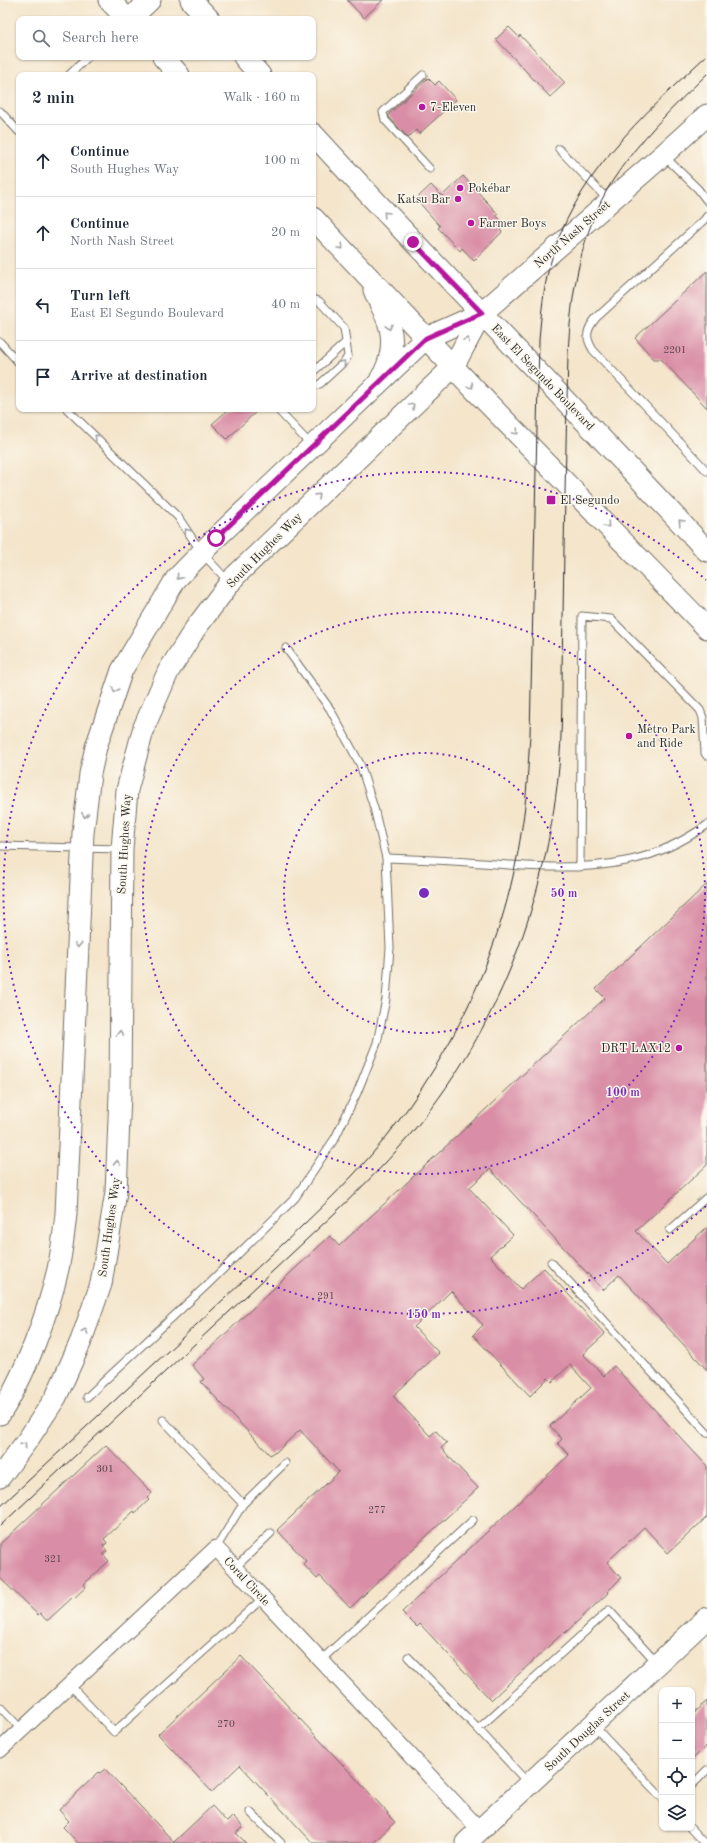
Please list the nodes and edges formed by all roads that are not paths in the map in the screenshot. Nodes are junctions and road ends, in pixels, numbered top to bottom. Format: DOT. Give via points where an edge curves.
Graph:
graph roads {
  1 [pos="109,0"];
  2 [pos="150,0"];
  3 [pos="191,0"];
  4 [pos="125,16"];
  5 [pos="131,16"];
  6 [pos="206,16"];
  7 [pos="85,60"];
  8 [pos="166,60"];
  9 [pos="247,60"];
  10 [pos="72,72"];
  11 [pos="176,72"];
  12 [pos="257,72"];
  13 [pos="423,75"];
  14 [pos="0,111"];
  15 [pos="707,115"];
  16 [pos="16,123"];
  17 [pos="316,137"];
  18 [pos="559,149"];
  19 [pos="663,155"];
  20 [pos="430,169"];
  21 [pos="707,201"];
  22 [pos="609,202"];
  23 [pos="707,216"];
  24 [pos="316,221"];
  25 [pos="370,278"];
  26 [pos="316,300"];
  27 [pos="482,313"];
  28 [pos="426,338"];
  29 [pos="0,342"];
  30 [pos="346,342"];
  31 [pos="16,360"];
  32 [pos="453,367"];
  33 [pos="316,369"];
  34 [pos="377,384"];
  35 [pos="316,385"];
  36 [pos="70,412"];
  37 [pos="280,412"];
  38 [pos="312,446"];
  39 [pos="707,470"];
  40 [pos="707,551"];
  41 [pos="202,552"];
  42 [pos="230,582"];
  43 [pos="707,628"];
  44 [pos="286,648"];
  45 [pos="707,756"];
  46 [pos="707,825"];
  47 [pos="0,846"];
  48 [pos="82,849"];
  49 [pos="122,849"];
  50 [pos="386,858"];
  51 [pos="580,867"];
  52 [pos="707,1197"];
  53 [pos="670,1230"];
  54 [pos="551,1262"];
  55 [pos="88,1397"];
  56 [pos="0,1414"];
  57 [pos="163,1420"];
  58 [pos="707,1433"];
  59 [pos="286,1463"];
  60 [pos="0,1476"];
  61 [pos="243,1504"];
  62 [pos="473,1520"];
  63 [pos="271,1533"];
  64 [pos="216,1548"];
  65 [pos="234,1568"];
  66 [pos="262,1598"];
  67 [pos="707,1618"];
  68 [pos="408,1657"];
  69 [pos="321,1660"];
  70 [pos="658,1664"];
  71 [pos="70,1685"];
  72 [pos="0,1708"];
  73 [pos="593,1725"];
  74 [pos="478,1728"];
  75 [pos="22,1730"];
  76 [pos="0,1750"];
  77 [pos="707,1770"];
  78 [pos="695,1782"];
  79 [pos="529,1784"];
  80 [pos="659,1795"];
  81 [pos="250,1812"];
  82 [pos="693,1831"];
  83 [pos="473,1837"];
  84 [pos="281,1843"];
  85 [pos="704,1843"];
  1 -- 4 [label="street"];
  2 -- 5 [label="street"];
  3 -- 6 [label="street"];
  7 -- 10 [label="lane"];
  8 -- 11 [label="street"];
  9 -- 12 [label="street"];
  13 -- 20 [label="lane" via="383,112 383,115"];
  14 -- 16 [label="lane"];
  15 -- 19 [label="street, North Nash Street"];
  27 -- 17 [label="street, East El Segundo Boulevard, one-way"];
  18 -- 22 [label="lane"];
  19 -- 21 [label="lane"];
  19 -- 22 [label="street, North Nash Street"];
  22 -- 27 [label="street, North Nash Street"];
  23 -- 39 [label="lane" via="596,318 588,333 588,342 593,350"];
  24 -- 25 [label="street, one-way"];
  25 -- 28 [label="street"];
  25 -- 34 [label="street, one-way" via="390,329 389,360"];
  26 -- 30 [label="lane" via="344,328"];
  27 -- 28 [label="street, North Nash Street"];
  32 -- 27 [label="street, South Hughes Way, one-way"];
  40 -- 27 [label="street, East El Segundo Boulevard, one-way"];
  28 -- 32 [label="street"];
  28 -- 34 [label="street"];
  29 -- 31 [label="lane"];
  30 -- 33 [label="lane"];
  35 -- 30 [label="lane, one-way" via="346,362"];
  42 -- 32 [label="street, South Hughes Way, one-way"];
  32 -- 43 [label="street, one-way"];
  34 -- 38 [label="street"];
  41 -- 36 [label="lane, one-way" via="178,517"];
  37 -- 38 [label="lane"];
  38 -- 41 [label="street"];
  41 -- 42 [label="lane"];
  41 -- 48 [label="street, one-way" via="176,579 122,670 96,747 90,774"];
  42 -- 49 [label="street, South Hughes Way" via="195,629 168,672 144,727 127,790"];
  44 -- 50 [label="lane" via="330,709 360,764"];
  45 -- 51 [label="lane" via="700,710 611,619 582,616"];
  46 -- 51 [label="lane" via="667,848 632,860"];
  47 -- 48 [label="lane"];
  48 -- 49 [label="lane"];
  48 -- 56 [label="street, one-way" via="66,1214 58,1268 46,1310 24,1370"];
  60 -- 49 [label="street, South Hughes Way, one-way" via="56,1397 82,1341 101,1284 116,1192 120,1094"];
  50 -- 51 [label="lane"];
  50 -- 55 [label="lane" via="390,948 386,999 377,1043 335,1138 295,1198"];
  52 -- 53 [label="lane"];
  54 -- 58 [label="lane"];
  57 -- 61 [label="lane"];
  59 -- 61 [label="lane"];
  61 -- 64 [label="lane"];
  62 -- 69 [label="lane"];
  63 -- 65 [label="lane"];
  64 -- 65 [label="street, Coral Circle"];
  64 -- 71 [label="street, Coral Circle"];
  65 -- 66 [label="street, Coral Circle"];
  66 -- 69 [label="street, Coral Circle"];
  66 -- 71 [label="lane" via="114,1732"];
  67 -- 70 [label="street, South Douglas Street"];
  68 -- 74 [label="lane"];
  69 -- 83 [label="street, Coral Circle"];
  70 -- 73 [label="street, South Douglas Street"];
  70 -- 74 [label="lane" via="609,1610"];
  71 -- 75 [label="street, Coral Circle"];
  72 -- 75 [label="lane"];
  73 -- 79 [label="street, South Douglas Street"];
  73 -- 80 [label="lane"];
  74 -- 79 [label="lane"];
  75 -- 76 [label="street, Coral Circle"];
  77 -- 78 [label="lane"];
  79 -- 83 [label="street, South Douglas Street"];
  81 -- 84 [label="lane"];
  82 -- 85 [label="lane"];
}
